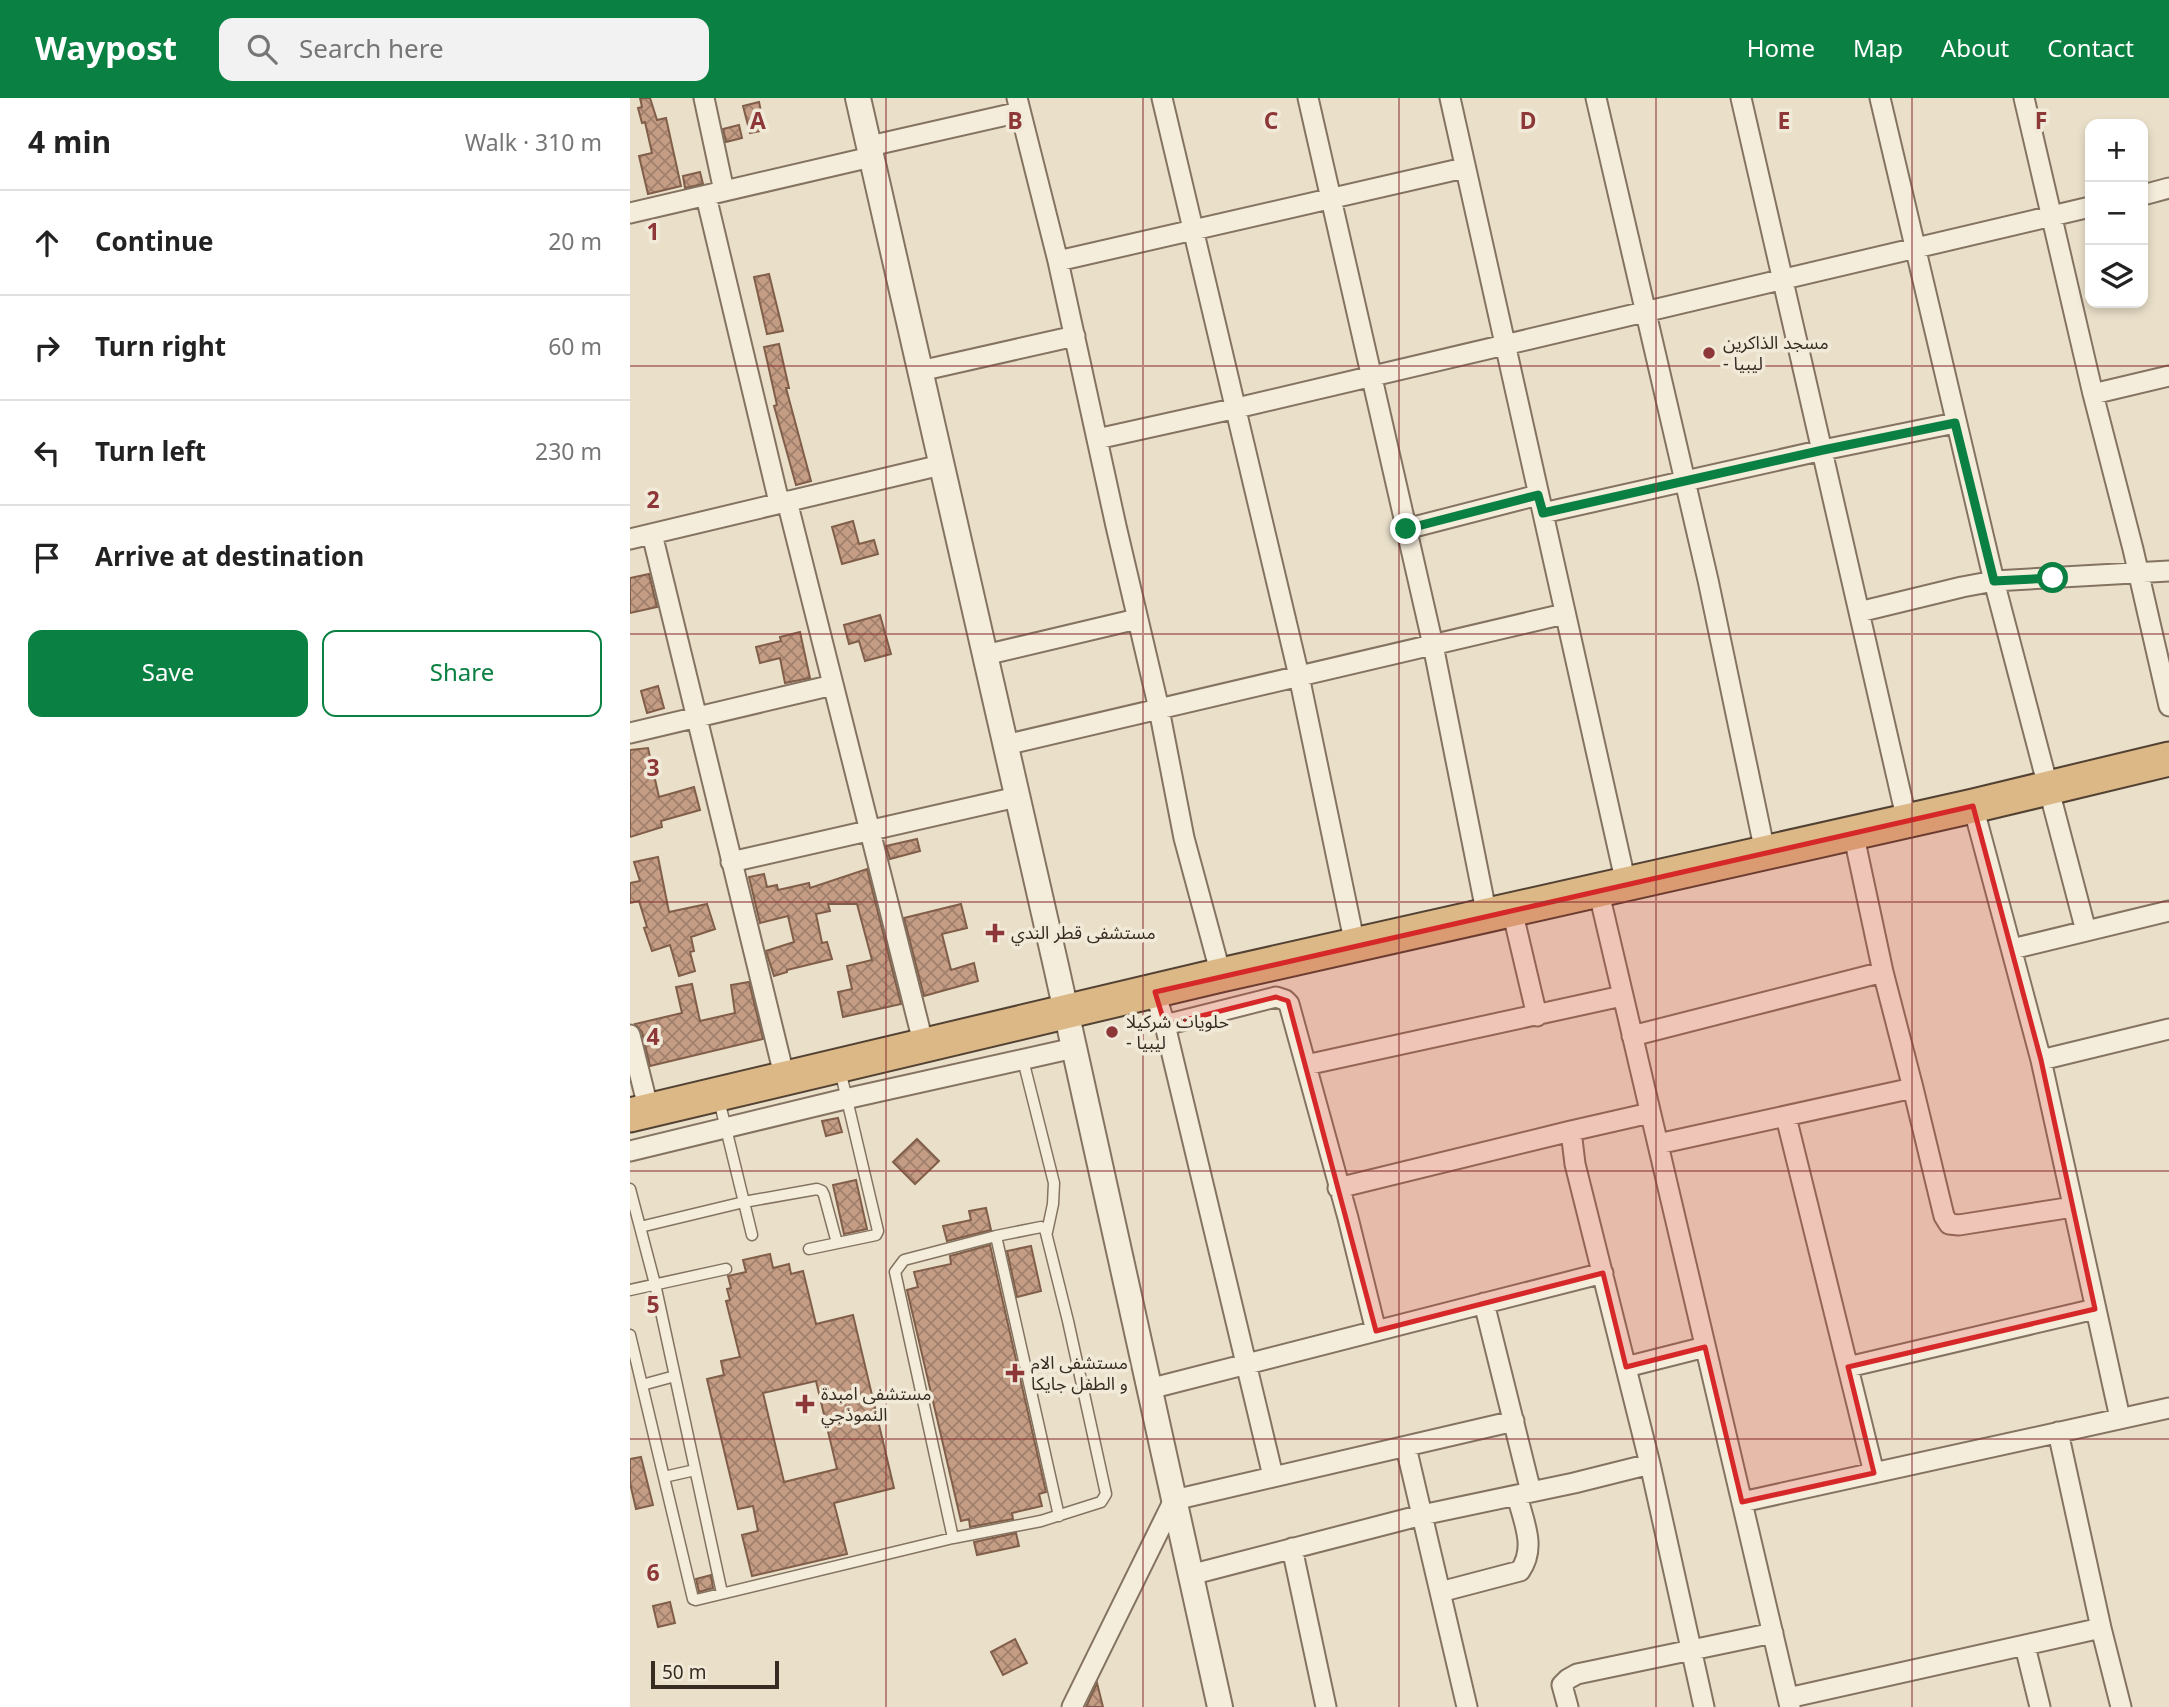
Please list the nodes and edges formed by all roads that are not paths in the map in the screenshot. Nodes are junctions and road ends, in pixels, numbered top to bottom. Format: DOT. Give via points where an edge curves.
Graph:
graph roads {
  1 [pos="704,98"];
  2 [pos="858,98"];
  3 [pos="1162,98"];
  4 [pos="1450,98"];
  5 [pos="1596,98"];
  6 [pos="1741,98"];
  7 [pos="1880,98"];
  8 [pos="2024,98"];
  9 [pos="1312,99"];
  10 [pos="1019,105"];
  11 [pos="870,152"];
  12 [pos="1465,167"];
  13 [pos="2169,188"];
  14 [pos="715,194"];
  15 [pos="2148,194"];
  16 [pos="1331,198"];
  17 [pos="2085,208"];
  18 [pos="630,213"];
  19 [pos="2052,216"];
  20 [pos="1194,229"];
  21 [pos="1916,249"];
  22 [pos="1058,261"];
  23 [pos="1783,279"];
  24 [pos="1646,312"];
  25 [pos="1075,337"];
  26 [pos="1506,345"];
  27 [pos="920,371"];
  28 [pos="1372,376"];
  29 [pos="2169,376"];
  30 [pos="2093,394"];
  31 [pos="1237,408"];
  32 [pos="1955,423"];
  33 [pos="1097,439"];
  34 [pos="1823,450"];
  35 [pos="942,465"];
  36 [pos="1685,481"];
  37 [pos="783,501"];
  38 [pos="1540,504"];
  39 [pos="1406,529"];
  40 [pos="652,534"];
  41 [pos="630,539"];
  42 [pos="2169,571"];
  43 [pos="2139,575"];
  44 [pos="1994,581"];
  45 [pos="1859,612"];
  46 [pos="1564,614"];
  47 [pos="1137,620"];
  48 [pos="1433,645"];
  49 [pos="985,655"];
  50 [pos="1299,676"];
  51 [pos="833,685"];
  52 [pos="2169,706"];
  53 [pos="1159,709"];
  54 [pos="699,718"];
  55 [pos="630,733"];
  56 [pos="1005,745"];
  57 [pos="2169,759"];
  58 [pos="2049,788"];
  59 [pos="1017,797"];
  60 [pos="1973,806"];
  61 [pos="1907,821"];
  62 [pos="869,831"];
  63 [pos="1853,832"];
  64 [pos="1765,852"];
  65 [pos="731,862"];
  66 [pos="1612,887"];
  67 [pos="2169,911"];
  68 [pos="1500,913"];
  69 [pos="2086,931"];
  70 [pos="1355,945"];
  71 [pos="2012,949"];
  72 [pos="1884,972"];
  73 [pos="1221,975"];
  74 [pos="1155,992"];
  75 [pos="1622,996"];
  76 [pos="1065,1014"];
  77 [pos="1537,1016"];
  78 [pos="1165,1025"];
  79 [pos="2169,1029"];
  80 [pos="630,1035"];
  81 [pos="1632,1036"];
  82 [pos="924,1046"];
  83 [pos="1074,1048"];
  84 [pos="1023,1059"];
  85 [pos="2041,1060"];
  86 [pos="1306,1065"];
  87 [pos="839,1066"];
  88 [pos="785,1079"];
  89 [pos="1913,1088"];
  90 [pos="718,1095"];
  91 [pos="845,1099"];
  92 [pos="639,1113"];
  93 [pos="1650,1113"];
  94 [pos="1786,1116"];
  95 [pos="727,1128"];
  96 [pos="1571,1131"];
  97 [pos="1658,1144"];
  98 [pos="630,1151"];
  99 [pos="1338,1188"];
  100 [pos="630,1189"];
  101 [pos="744,1202"];
  102 [pos="2073,1207"];
  103 [pos="640,1227"];
  104 [pos="1047,1232"];
  105 [pos="752,1235"];
  106 [pos="996,1237"];
  107 [pos="837,1243"];
  108 [pos="809,1249"];
  109 [pos="726,1269"];
  110 [pos="1603,1273"];
  111 [pos="655,1284"];
  112 [pos="630,1290"];
  113 [pos="1485,1303"];
  114 [pos="2095,1309"];
  115 [pos="1376,1331"];
  116 [pos="630,1335"];
  117 [pos="1705,1347"];
  118 [pos="1247,1364"];
  119 [pos="1626,1367"];
  120 [pos="1848,1367"];
  121 [pos="675,1376"];
  122 [pos="642,1385"];
  123 [pos="1149,1389"];
  124 [pos="2169,1408"];
  125 [pos="2120,1418"];
  126 [pos="1514,1421"];
  127 [pos="2058,1432"];
  128 [pos="1406,1447"];
  129 [pos="1650,1464"];
  130 [pos="695,1470"];
  131 [pos="1874,1473"];
  132 [pos="664,1476"];
  133 [pos="1273,1476"];
  134 [pos="1524,1493"];
  135 [pos="1174,1500"];
  136 [pos="1742,1502"];
  137 [pos="1422,1515"];
  138 [pos="1059,1516"];
  139 [pos="953,1538"];
  140 [pos="1292,1548"];
  141 [pos="1190,1575"];
  142 [pos="1440,1592"];
  143 [pos="722,1593"];
  144 [pos="2101,1629"];
  145 [pos="1773,1633"];
  146 [pos="2025,1646"];
  147 [pos="1692,1651"];
  148 [pos="1789,1703"];
  149 [pos="1072,1707"];
  150 [pos="1220,1707"];
  151 [pos="1326,1707"];
  152 [pos="1467,1707"];
  153 [pos="1568,1707"];
  154 [pos="1704,1707"];
  155 [pos="2040,1707"];
  156 [pos="2120,1707"];
  1 -- 14 [label="street"];
  2 -- 11 [label="street"];
  3 -- 20 [label="street"];
  4 -- 12 [label="street"];
  5 -- 24 [label="street"];
  6 -- 23 [label="street"];
  7 -- 21 [label="street"];
  8 -- 19 [label="street"];
  9 -- 16 [label="street"];
  10 -- 11 [label="street"];
  10 -- 22 [label="street"];
  11 -- 14 [label="street"];
  11 -- 27 [label="street"];
  12 -- 16 [label="street"];
  12 -- 26 [label="street"];
  13 -- 15 [label="street"];
  14 -- 18 [label="street"];
  14 -- 37 [label="street"];
  16 -- 20 [label="street"];
  16 -- 28 [label="street"];
  17 -- 19 [label="street"];
  19 -- 21 [label="street"];
  19 -- 30 [label="street"];
  20 -- 22 [label="street"];
  20 -- 31 [label="street"];
  21 -- 23 [label="street"];
  21 -- 32 [label="street"];
  22 -- 25 [label="street"];
  23 -- 24 [label="street"];
  23 -- 34 [label="street"];
  24 -- 26 [label="street"];
  24 -- 36 [label="street"];
  25 -- 27 [label="street"];
  25 -- 33 [label="street"];
  26 -- 28 [label="street"];
  26 -- 38 [label="street"];
  27 -- 35 [label="street"];
  28 -- 31 [label="street"];
  28 -- 39 [label="street"];
  29 -- 30 [label="street"];
  30 -- 43 [label="street"];
  31 -- 33 [label="street"];
  31 -- 50 [label="street"];
  32 -- 34 [label="street"];
  32 -- 44 [label="street"];
  33 -- 47 [label="street"];
  34 -- 36 [label="street"];
  34 -- 45 [label="street"];
  35 -- 37 [label="street"];
  35 -- 49 [label="street"];
  36 -- 38 [label="street"];
  36 -- 64 [label="street"];
  37 -- 40 [label="street"];
  37 -- 51 [label="street"];
  38 -- 39 [label="street"];
  38 -- 46 [label="street"];
  39 -- 48 [label="street"];
  40 -- 41 [label="street"];
  40 -- 54 [label="street"];
  42 -- 43 [label="street"];
  43 -- 44 [label="street"];
  43 -- 52 [label="street"];
  44 -- 45 [label="street"];
  44 -- 58 [label="street"];
  45 -- 61 [label="street"];
  46 -- 48 [label="street"];
  46 -- 66 [label="street"];
  47 -- 49 [label="street"];
  47 -- 53 [label="street"];
  48 -- 50 [label="street"];
  48 -- 68 [label="street"];
  49 -- 56 [label="street"];
  50 -- 53 [label="street"];
  50 -- 70 [label="street"];
  51 -- 54 [label="street"];
  51 -- 62 [label="street"];
  53 -- 56 [label="street"];
  53 -- 73 [label="street" via="1184,838"];
  54 -- 55 [label="street"];
  54 -- 65 [label="street"];
  56 -- 59 [label="street"];
  57 -- 58 [label="highway"];
  58 -- 60 [label="highway"];
  58 -- 69 [label="street"];
  59 -- 62 [label="street"];
  59 -- 76 [label="street"];
  60 -- 61 [label="highway"];
  60 -- 71 [label="street"];
  61 -- 63 [label="highway"];
  62 -- 65 [label="street"];
  62 -- 82 [label="street"];
  63 -- 64 [label="highway"];
  63 -- 72 [label="street"];
  64 -- 66 [label="highway"];
  65 -- 88 [label="street"];
  66 -- 68 [label="highway"];
  66 -- 75 [label="street"];
  67 -- 69 [label="street"];
  68 -- 70 [label="highway"];
  68 -- 77 [label="street"];
  69 -- 71 [label="street"];
  70 -- 73 [label="highway"];
  71 -- 85 [label="street"];
  72 -- 81 [label="street"];
  72 -- 89 [label="street"];
  73 -- 74 [label="highway"];
  74 -- 76 [label="highway"];
  74 -- 78 [label="street"];
  75 -- 77 [label="street"];
  75 -- 81 [label="street"];
  76 -- 82 [label="highway"];
  76 -- 83 [label="street"];
  77 -- 86 [label="street"];
  78 -- 86 [label="street" via="1276,997 1289,1004"];
  78 -- 118 [label="street"];
  79 -- 85 [label="street"];
  80 -- 92 [label="street"];
  81 -- 93 [label="street"];
  82 -- 87 [label="highway"];
  83 -- 84 [label="street"];
  83 -- 123 [label="street"];
  84 -- 91 [label="street"];
  84 -- 104 [label="lane" via="1054,1183"];
  85 -- 102 [label="street"];
  86 -- 99 [label="street"];
  87 -- 88 [label="highway"];
  87 -- 91 [label="lane"];
  88 -- 90 [label="highway"];
  89 -- 94 [label="street"];
  89 -- 102 [label="street" via="1944,1216 1950,1224"];
  90 -- 92 [label="highway"];
  90 -- 95 [label="lane"];
  91 -- 95 [label="street"];
  91 -- 107 [label="lane" via="878,1231"];
  93 -- 96 [label="street"];
  93 -- 97 [label="street"];
  94 -- 97 [label="street"];
  94 -- 120 [label="street"];
  95 -- 98 [label="street"];
  95 -- 101 [label="lane"];
  96 -- 99 [label="street"];
  96 -- 110 [label="street"];
  97 -- 117 [label="street"];
  99 -- 115 [label="street"];
  100 -- 103 [label="lane"];
  101 -- 103 [label="lane"];
  101 -- 105 [label="lane"];
  101 -- 107 [label="lane" via="822,1191"];
  102 -- 114 [label="street"];
  103 -- 111 [label="lane"];
  104 -- 106 [label="lane" via="1041,1227"];
  104 -- 138 [label="lane" via="1106,1494 1101,1502"];
  106 -- 138 [label="lane"];
  106 -- 139 [label="lane" via="904,1260 895,1272"];
  107 -- 108 [label="lane"];
  109 -- 111 [label="lane"];
  110 -- 113 [label="street"];
  110 -- 119 [label="street"];
  111 -- 112 [label="lane"];
  111 -- 121 [label="lane"];
  113 -- 115 [label="street"];
  113 -- 126 [label="street"];
  114 -- 120 [label="street"];
  114 -- 125 [label="street"];
  115 -- 118 [label="street"];
  116 -- 122 [label="lane"];
  117 -- 119 [label="street"];
  117 -- 136 [label="street"];
  118 -- 123 [label="street"];
  118 -- 133 [label="street"];
  119 -- 129 [label="street"];
  120 -- 131 [label="street"];
  121 -- 122 [label="lane"];
  121 -- 130 [label="lane"];
  122 -- 132 [label="lane"];
  123 -- 135 [label="street"];
  124 -- 125 [label="street"];
  125 -- 127 [label="street"];
  126 -- 128 [label="street"];
  126 -- 134 [label="street"];
  127 -- 131 [label="street"];
  127 -- 144 [label="street"];
  128 -- 133 [label="street"];
  128 -- 137 [label="street"];
  129 -- 134 [label="street"];
  129 -- 147 [label="street"];
  130 -- 132 [label="lane"];
  130 -- 143 [label="lane"];
  131 -- 136 [label="street"];
  132 -- 143 [label="lane" via="692,1597 696,1600"];
  133 -- 135 [label="street"];
  134 -- 137 [label="street"];
  134 -- 142 [label="street" via="1530,1546 1520,1571"];
  135 -- 141 [label="street"];
  135 -- 149 [label="street"];
  136 -- 145 [label="street"];
  137 -- 140 [label="street"];
  137 -- 142 [label="street"];
  138 -- 139 [label="lane"];
  139 -- 143 [label="lane"];
  140 -- 141 [label="street"];
  140 -- 151 [label="street"];
  141 -- 150 [label="street"];
  142 -- 152 [label="street"];
  144 -- 146 [label="street"];
  144 -- 156 [label="street"];
  145 -- 147 [label="street"];
  145 -- 148 [label="street"];
  146 -- 148 [label="street"];
  146 -- 155 [label="street"];
  147 -- 153 [label="street" via="1577,1674 1562,1685"];
  147 -- 154 [label="street"];
}
